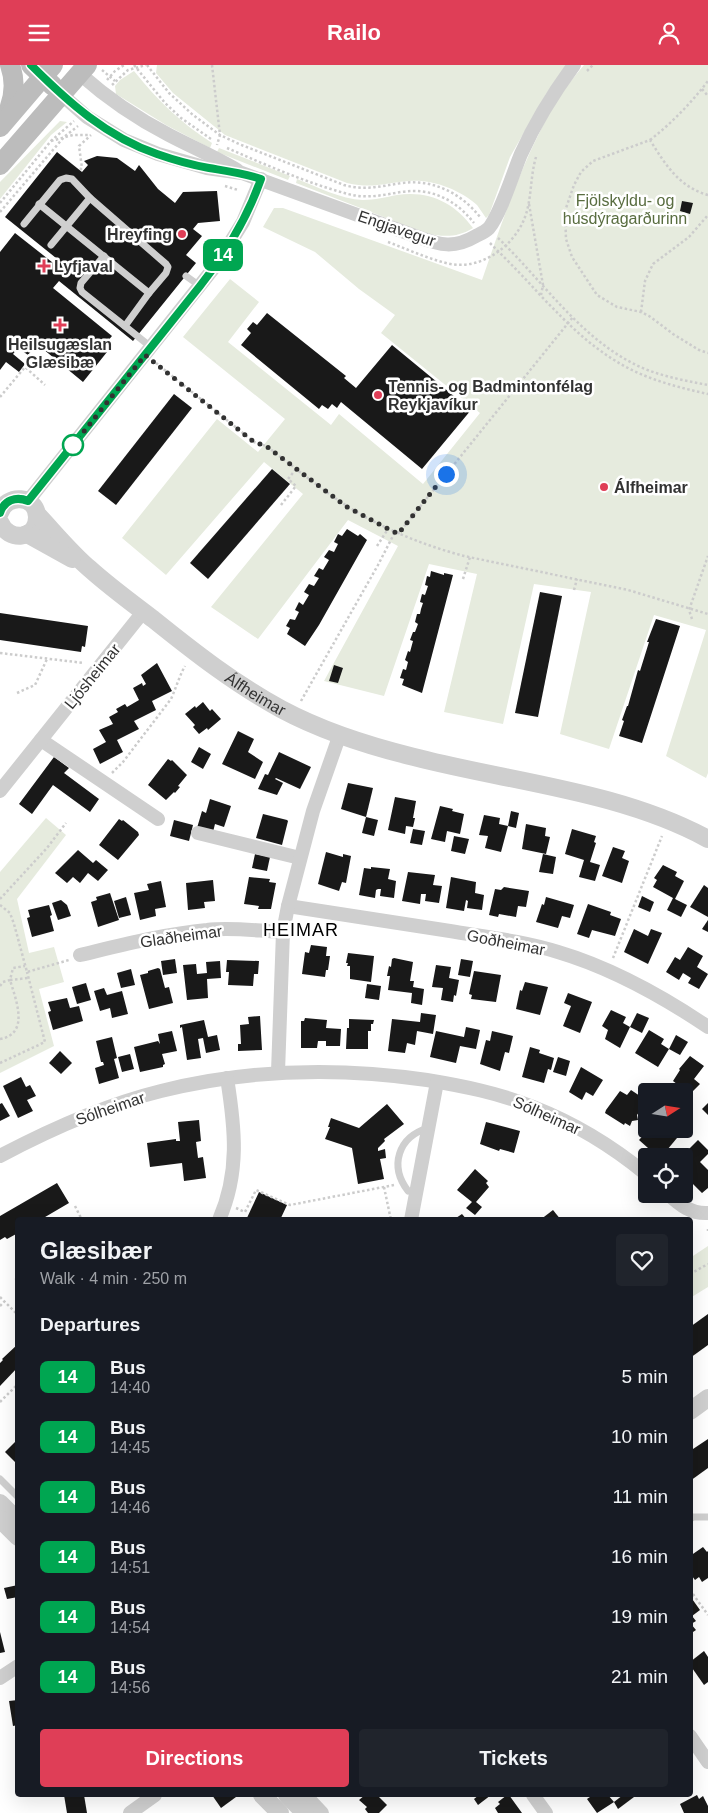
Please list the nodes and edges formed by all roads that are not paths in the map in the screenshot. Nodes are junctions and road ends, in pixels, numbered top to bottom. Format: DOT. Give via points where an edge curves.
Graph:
graph roads {
  1 [pos="10,65"];
  2 [pos="79,68"];
  3 [pos="42,69"];
  4 [pos="579,70"];
  5 [pos="62,95"];
  6 [pos="1,125"];
  7 [pos="0,165"];
  8 [pos="242,173"];
  9 [pos="261,179"];
  10 [pos="90,198"];
  11 [pos="40,204"];
  12 [pos="24,224"];
  13 [pos="66,225"];
  14 [pos="51,245"];
  15 [pos="104,256"];
  16 [pos="186,276"];
  17 [pos="200,286"];
  18 [pos="149,293"];
  19 [pos="125,326"];
  20 [pos="148,351"];
  21 [pos="20,501"];
  22 [pos="0,513"];
  23 [pos="2,530"];
  24 [pos="27,534"];
  25 [pos="90,569"];
  26 [pos="143,611"];
  27 [pos="340,735"];
  28 [pos="41,740"];
  29 [pos="0,791"];
  30 [pos="158,819"];
  31 [pos="198,833"];
  32 [pos="708,839"];
  33 [pos="300,858"];
  34 [pos="288,905"];
  35 [pos="283,932"];
  36 [pos="80,955"];
  37 [pos="708,1027"];
  38 [pos="278,1072"];
  39 [pos="227,1078"];
  40 [pos="437,1082"];
  41 [pos="428,1128"];
  42 [pos="0,1157"];
  43 [pos="638,1168"];
  44 [pos="408,1191"];
  45 [pos="680,1203"];
  46 [pos="708,1213"];
  47 [pos="220,1217"];
  48 [pos="412,1217"];
  49 [pos="708,1398"];
  50 [pos="693,1409"];
  51 [pos="0,1479"];
  52 [pos="15,1494"];
  53 [pos="0,1503"];
  54 [pos="708,1517"];
  55 [pos="15,1518"];
  56 [pos="693,1518"];
  57 [pos="0,1519"];
  58 [pos="15,1534"];
  59 [pos="15,1668"];
  60 [pos="0,1678"];
  61 [pos="693,1740"];
  62 [pos="708,1762"];
  63 [pos="152,1797"];
  64 [pos="264,1797"];
  65 [pos="289,1797"];
  66 [pos="307,1797"];
  67 [pos="534,1797"];
  68 [pos="130,1813"];
  69 [pos="280,1813"];
  70 [pos="305,1813"];
  71 [pos="322,1813"];
  72 [pos="546,1813"];
  1 -- 6 [label="main road" via="15,92"];
  2 -- 5 [label="main road"];
  2 -- 8 [label="street, Engjavegur" via="107,98"];
  3 -- 5 [label="main road"];
  3 -- 6 [label="main road"];
  4 -- 9 [label="street, Engjavegur" via="558,87 522,152 491,224 465,243 435,243"];
  5 -- 7 [label="main road"];
  5 -- 8 [label="street, Engjavegur" via="87,117 124,140 207,168"];
  8 -- 9 [label="street, Engjavegur"];
  9 -- 17 [label="street" via="242,223"];
  10 -- 11 [label="lane" via="72,179 66,178 60,180"];
  10 -- 13 [label="lane"];
  10 -- 18 [label="lane" via="166,263 166,273"];
  11 -- 12 [label="lane"];
  11 -- 13 [label="lane"];
  13 -- 14 [label="lane"];
  13 -- 15 [label="lane"];
  15 -- 18 [label="lane"];
  15 -- 19 [label="lane" via="80,288"];
  16 -- 17 [label="lane"];
  17 -- 20 [label="street"];
  18 -- 19 [label="lane"];
  19 -- 20 [label="lane"];
  20 -- 21 [label="street"];
  21 -- 22 [label="street" via="5,504"];
  21 -- 24 [label="street" via="35,526"];
  21 -- 25 [label="street, Álfheimar"];
  23 -- 24 [label="street" via="16,536"];
  24 -- 25 [label="street, Álfheimar"];
  25 -- 26 [label="street, Álfheimar"];
  26 -- 27 [label="street, Álfheimar" via="209,664 244,687 283,710"];
  26 -- 28 [label="street, Ljósheimar"];
  27 -- 32 [label="street, Álfheimar" via="416,758 592,797 675,824"];
  27 -- 33 [label="street"];
  28 -- 29 [label="street, Ljósheimar"];
  28 -- 30 [label="street"];
  31 -- 33 [label="street"];
  33 -- 34 [label="street"];
  34 -- 35 [label="street"];
  34 -- 37 [label="street, Goðheimar" via="518,942 558,952 608,970 679,1007"];
  35 -- 36 [label="street, Glaðheimar" via="208,930"];
  35 -- 38 [label="street"];
  38 -- 39 [label="street, Sólheimar"];
  38 -- 40 [label="street, Sólheimar" via="342,1071"];
  39 -- 42 [label="street, Sólheimar" via="159,1091 118,1104 62,1125"];
  39 -- 47 [label="street" via="235,1152"];
  40 -- 41 [label="street"];
  40 -- 43 [label="street, Sólheimar" via="509,1098 555,1116 596,1138"];
  41 -- 44 [label="lane" via="408,1139 400,1152 398,1168"];
  41 -- 48 [label="street"];
  45 -- 46 [label="street" via="696,1213"];
  49 -- 50 [label="street"];
  51 -- 52 [label="lane"];
  53 -- 55 [label="street"];
  54 -- 56 [label="lane"];
  57 -- 58 [label="street"];
  59 -- 60 [label="street"];
  61 -- 62 [label="street"];
  63 -- 68 [label="street"];
  64 -- 69 [label="street"];
  65 -- 70 [label="street"];
  66 -- 71 [label="street"];
  67 -- 72 [label="street"];
}
